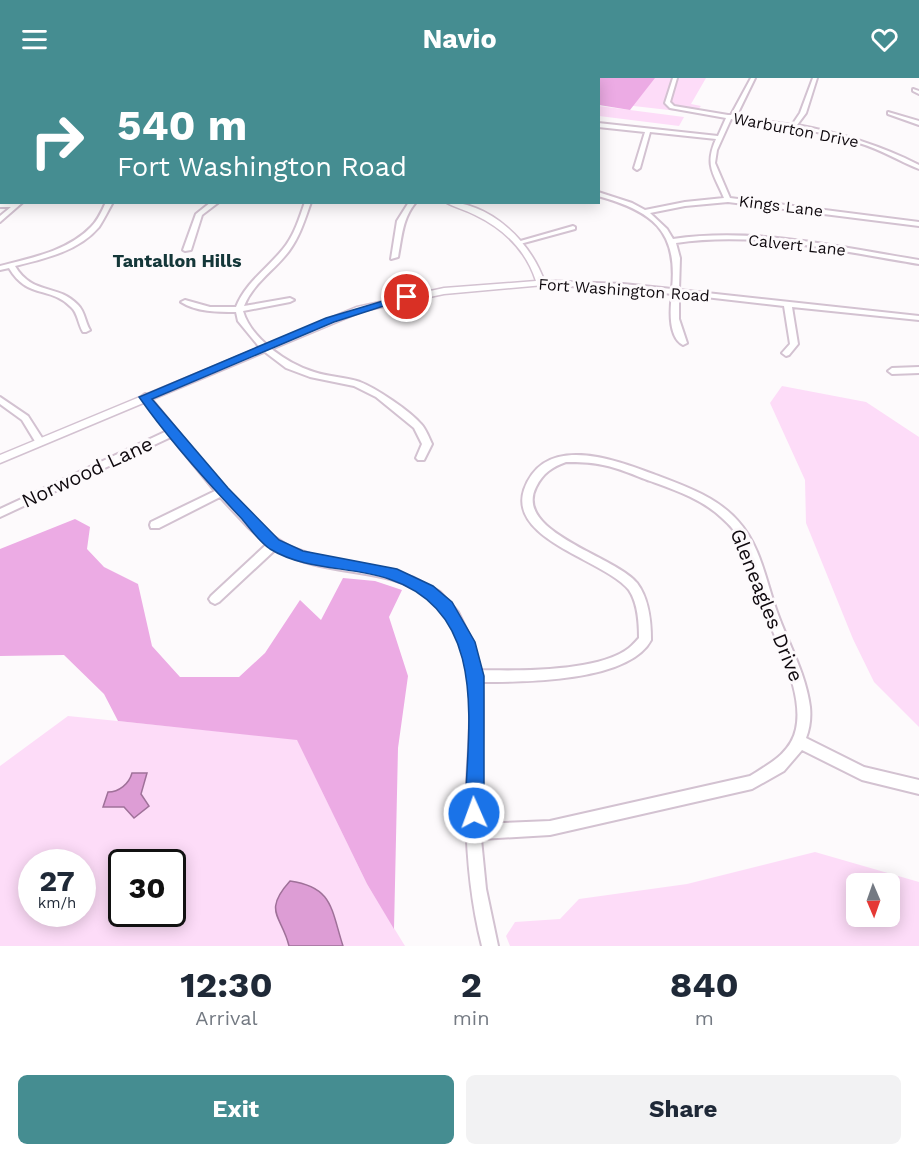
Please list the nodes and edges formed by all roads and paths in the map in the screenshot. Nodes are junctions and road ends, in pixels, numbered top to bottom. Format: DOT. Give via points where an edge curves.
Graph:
graph roads {
  1 [pos="675,78"];
  2 [pos="753,78"];
  3 [pos="815,78"];
  4 [pos="890,113"];
  5 [pos="732,117"];
  6 [pos="919,123"];
  7 [pos="600,125"];
  8 [pos="793,127"];
  9 [pos="648,130"];
  10 [pos="721,138"];
  11 [pos="919,167"];
  12 [pos="637,168"];
  13 [pos="600,195"];
  14 [pos="728,200"];
  15 [pos="19,204"];
  16 [pos="109,204"];
  17 [pos="213,204"];
  18 [pos="307,204"];
  19 [pos="411,204"];
  20 [pos="453,204"];
  21 [pos="0,205"];
  22 [pos="644,212"];
  23 [pos="0,220"];
  24 [pos="919,224"];
  25 [pos="573,228"];
  26 [pos="674,241"];
  27 [pos="520,242"];
  28 [pos="187,250"];
  29 [pos="394,257"];
  30 [pos="919,262"];
  31 [pos="11,265"];
  32 [pos="0,268"];
  33 [pos="541,283"];
  34 [pos="675,292"];
  35 [pos="290,300"];
  36 [pos="185,302"];
  37 [pos="787,303"];
  38 [pos="239,309"];
  39 [pos="919,318"];
  40 [pos="86,330"];
  41 [pos="683,343"];
  42 [pos="264,347"];
  43 [pos="786,353"];
  44 [pos="892,370"];
  45 [pos="919,370"];
  46 [pos="145,397"];
  47 [pos="0,400"];
  48 [pos="174,432"];
  49 [pos="39,441"];
  50 [pos="421,458"];
  51 [pos="0,459"];
  52 [pos="223,491"];
  53 [pos="0,513"];
  54 [pos="155,525"];
  55 [pos="274,544"];
  56 [pos="215,599"];
  57 [pos="476,676"];
  58 [pos="801,742"];
  59 [pos="919,787"];
  60 [pos="476,832"];
  61 [pos="490,946"];
  1 -- 5 [label="street, Warburton Drive" via="669,106"];
  2 -- 5 [label="street"];
  3 -- 8 [label="street" via="803,113"];
  4 -- 6 [label="street"];
  5 -- 8 [label="street, Warburton Drive"];
  5 -- 10 [label="street"];
  7 -- 9 [label="street"];
  8 -- 11 [label="street, Warburton Drive" via="865,143"];
  9 -- 10 [label="street"];
  9 -- 12 [label="street"];
  10 -- 14 [label="street" via="712,163"];
  13 -- 22 [label="street"];
  14 -- 22 [label="street, Kings Lane"];
  14 -- 24 [label="street, Kings Lane"];
  15 -- 21 [label="street"];
  15 -- 23 [label="street"];
  16 -- 31 [label="street" via="94,228 79,240 51,254"];
  17 -- 28 [label="street" via="199,213"];
  18 -- 38 [label="street" via="293,240 248,288"];
  19 -- 29 [label="street" via="399,223"];
  20 -- 27 [label="main road" via="494,221"];
  22 -- 26 [label="street"];
  25 -- 27 [label="street"];
  26 -- 30 [label="street, Calvert Lane" via="762,240"];
  26 -- 34 [label="street"];
  27 -- 33 [label="main road"];
  31 -- 32 [label="street"];
  31 -- 40 [label="street" via="21,283 69,301 81,314"];
  33 -- 34 [label="street, Fort Washington Road"];
  33 -- 42 [label="main road, Fort Washington Road" via="473,287 394,300 345,314"];
  34 -- 37 [label="street, Fort Washington Road"];
  34 -- 41 [label="street" via="675,329"];
  35 -- 38 [label="street"];
  36 -- 38 [label="street" via="209,309"];
  37 -- 39 [label="street, Fort Washington Road"];
  37 -- 43 [label="street" via="794,344"];
  38 -- 42 [label="street" via="245,326"];
  42 -- 46 [label="main road, Fort Washington Road"];
  42 -- 50 [label="street" via="298,370 357,384 391,403 424,435 426,447"];
  44 -- 45 [label="street"];
  46 -- 48 [label="street"];
  46 -- 49 [label="main road, Fort Washington Road"];
  47 -- 49 [label="street" via="25,418"];
  48 -- 52 [label="street"];
  48 -- 53 [label="street, Norwood Lane"];
  49 -- 51 [label="main road, Fort Washington Road"];
  52 -- 54 [label="street"];
  52 -- 55 [label="street"];
  55 -- 56 [label="street"];
  55 -- 57 [label="street" via="300,556 392,573 428,591 455,617"];
  57 -- 58 [label="street, Gleneagles Drive" via="574,671 632,655 645,640 642,609 629,583 549,535 532,516 528,494 540,473 568,459 597,459 699,497 737,525 800,683 804,713"];
  57 -- 60 [label="street"];
  58 -- 59 [label="street" via="862,773"];
  58 -- 60 [label="street" via="779,768 752,782 559,826"];
  60 -- 61 [label="street" via="478,894"];
}
